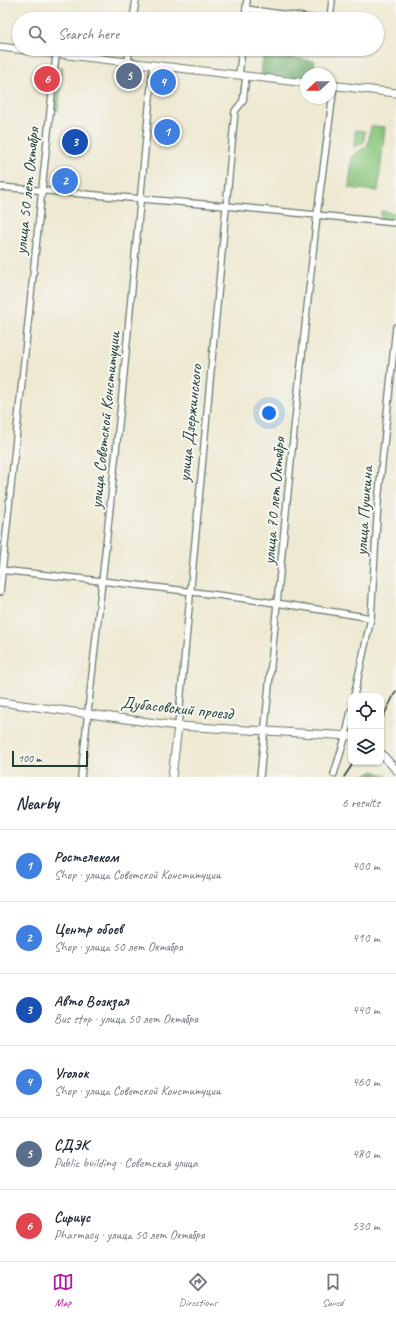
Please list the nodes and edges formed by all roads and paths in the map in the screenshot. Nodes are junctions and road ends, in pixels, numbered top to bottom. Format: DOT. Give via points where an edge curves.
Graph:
graph roads {
  1 [pos="136,0"];
  2 [pos="247,0"];
  3 [pos="332,0"];
  4 [pos="246,9"];
  5 [pos="134,12"];
  6 [pos="246,12"];
  7 [pos="267,12"];
  8 [pos="331,12"];
  9 [pos="0,48"];
  10 [pos="12,50"];
  11 [pos="56,56"];
  12 [pos="66,56"];
  13 [pos="128,56"];
  14 [pos="242,56"];
  15 [pos="128,62"];
  16 [pos="153,65"];
  17 [pos="242,75"];
  18 [pos="300,82"];
  19 [pos="336,86"];
  20 [pos="396,93"];
  21 [pos="330,104"];
  22 [pos="0,187"];
  23 [pos="41,190"];
  24 [pos="141,198"];
  25 [pos="226,206"];
  26 [pos="317,214"];
  27 [pos="396,223"];
  28 [pos="396,327"];
  29 [pos="1,570"];
  30 [pos="102,580"];
  31 [pos="0,592"];
  32 [pos="189,592"];
  33 [pos="279,602"];
  34 [pos="370,618"];
  35 [pos="355,693"];
  36 [pos="0,702"];
  37 [pos="88,714"];
  38 [pos="178,726"];
  39 [pos="266,731"];
  40 [pos="348,736"];
  41 [pos="348,739"];
  42 [pos="384,756"];
  43 [pos="396,770"];
  44 [pos="334,774"];
  45 [pos="81,777"];
  46 [pos="172,777"];
  47 [pos="260,777"];
  1 -- 5 [label="street"];
  2 -- 4 [label="street"];
  3 -- 8 [label="street"];
  4 -- 6 [label="street"];
  4 -- 7 [label="street"];
  9 -- 10 [label="main road"];
  11 -- 23 [label="street, улица 50 лет Октября"];
  12 -- 15 [label="main road"];
  13 -- 15 [label="street"];
  14 -- 17 [label="street, улица Дзержинского"];
  15 -- 16 [label="main road"];
  16 -- 17 [label="main road"];
  16 -- 24 [label="street, улица Советской Конституции"];
  17 -- 18 [label="main road"];
  17 -- 25 [label="street, улица Дзержинского" via="243,101 235,111"];
  19 -- 20 [label="main road"];
  21 -- 26 [label="street, улица 70 лет Октября"];
  22 -- 23 [label="street"];
  23 -- 24 [label="street"];
  23 -- 29 [label="street, улица 50 лет Октября"];
  24 -- 25 [label="street"];
  24 -- 30 [label="street, улица Советской Конституции"];
  25 -- 26 [label="street"];
  25 -- 32 [label="street, улица Дзержинского"];
  26 -- 27 [label="street"];
  26 -- 33 [label="street, улица 70 лет Октября"];
  28 -- 34 [label="street, улица Пушкина" via="378,502"];
  29 -- 30 [label="street"];
  29 -- 31 [label="street, улица 50 лет Октября"];
  30 -- 32 [label="street"];
  30 -- 37 [label="street, улица Советской Конституции"];
  32 -- 33 [label="street"];
  32 -- 38 [label="street, улица Дзержинского"];
  33 -- 34 [label="street"];
  33 -- 39 [label="street, улица 70 лет Октября"];
  34 -- 35 [label="street, улица Пушкина"];
  36 -- 37 [label="main road, Дубасовский проезд"];
  37 -- 38 [label="main road, Дубасовский проезд"];
  37 -- 45 [label="street, улица Советской Конституции"];
  38 -- 39 [label="main road, Дубасовский проезд"];
  38 -- 46 [label="main road, улица Дзержинского"];
  39 -- 40 [label="main road, Дубасовский проезд"];
  39 -- 47 [label="street, улица 70 лет Октября"];
  41 -- 44 [label="street"];
  42 -- 43 [label="main road"];
}
